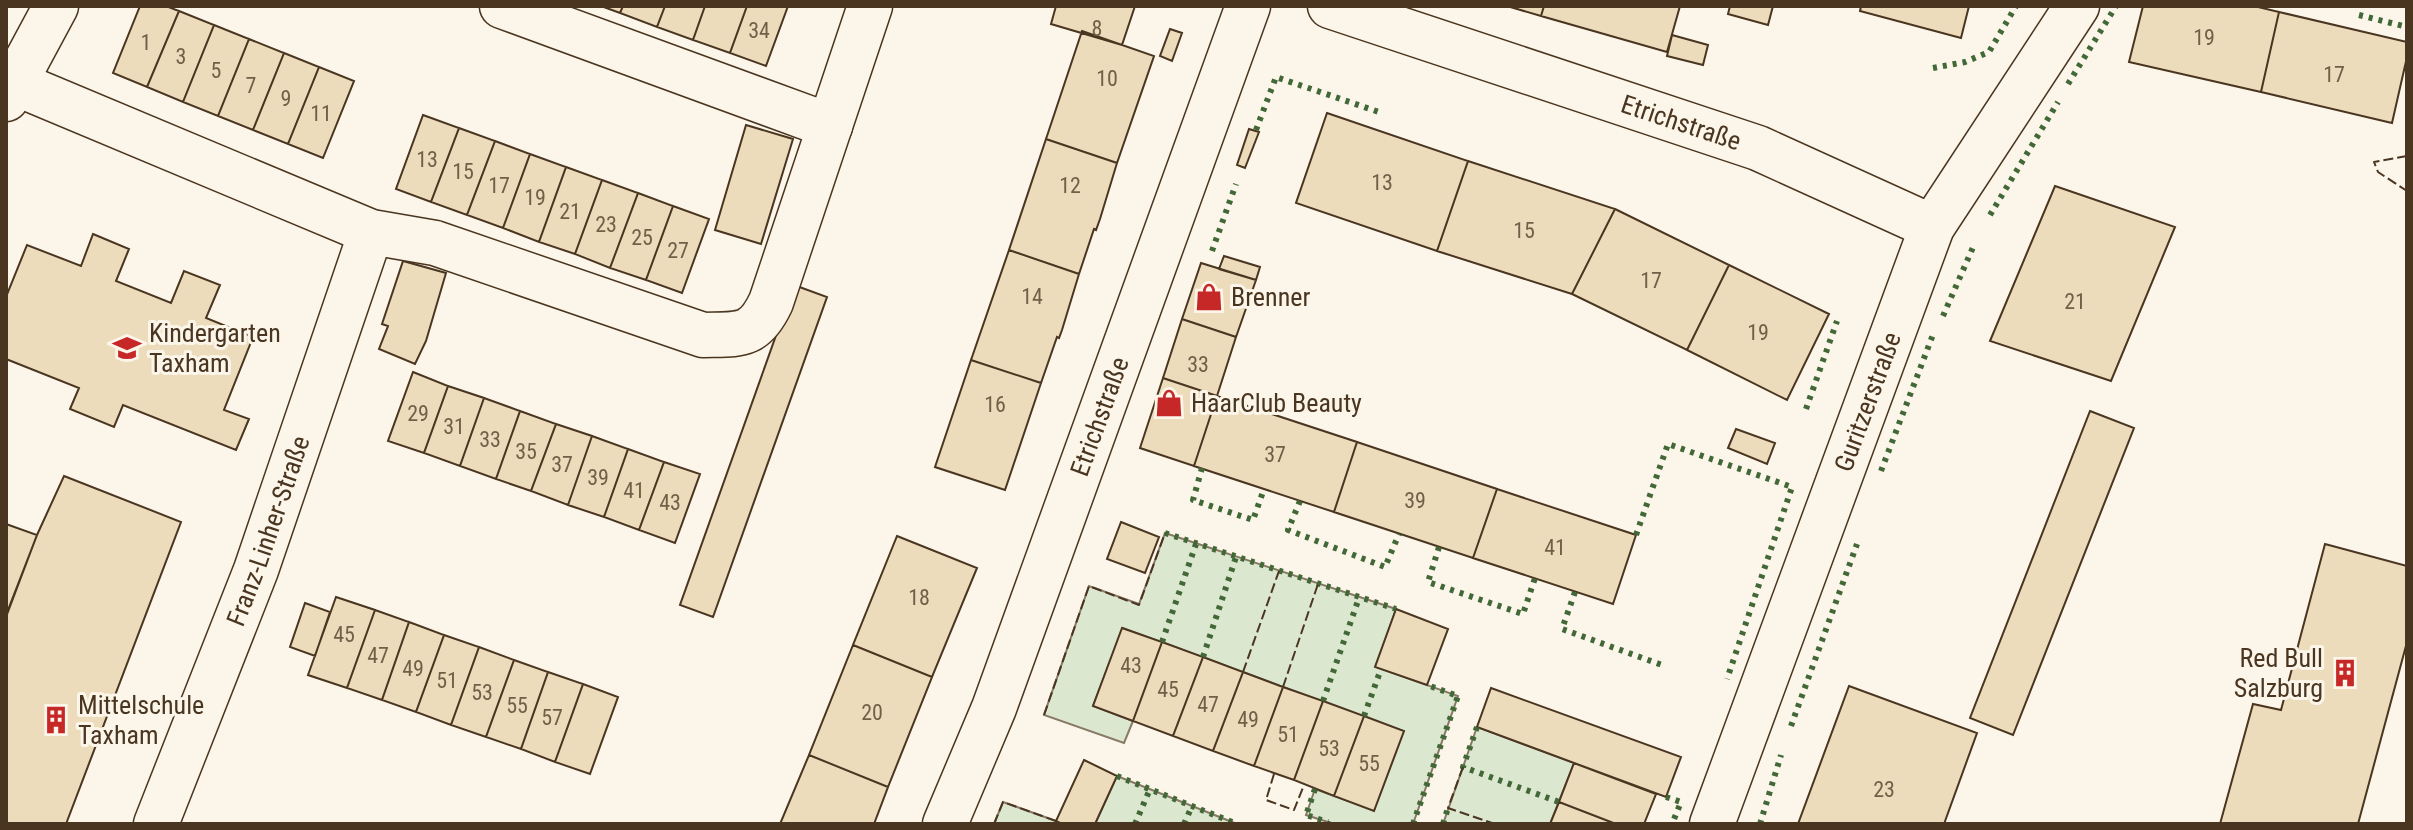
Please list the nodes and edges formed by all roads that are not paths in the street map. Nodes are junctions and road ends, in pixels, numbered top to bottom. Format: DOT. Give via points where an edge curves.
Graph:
graph roads {
  1 [pos="56,6"];
  2 [pos="502,6"];
  3 [pos="870,6"];
  4 [pos="1248,6"];
  5 [pos="1330,6"];
  6 [pos="2077,6"];
  7 [pos="10,91"];
  8 [pos="830,126"];
  9 [pos="1932,227"];
  10 [pos="371,232"];
  11 [pos="156,824"];
  12 [pos="945,824"];
  13 [pos="1712,824"];
  1 -- 7 [label="street"];
  2 -- 8 [label="street"];
  3 -- 8 [label="street"];
  4 -- 12 [label="street, Etrichstraße" via="994,708"];
  5 -- 9 [label="street, Etrichstraße" via="1758,148"];
  6 -- 9 [label="street, Guritzerstraße"];
  7 -- 10 [label="street"];
  8 -- 10 [label="street" via="771,302 762,322 748,332 703,335 435,243"];
  9 -- 13 [label="street, Guritzerstraße"];
  10 -- 11 [label="street, Franz-Linher-Straße" via="256,570"];
}
